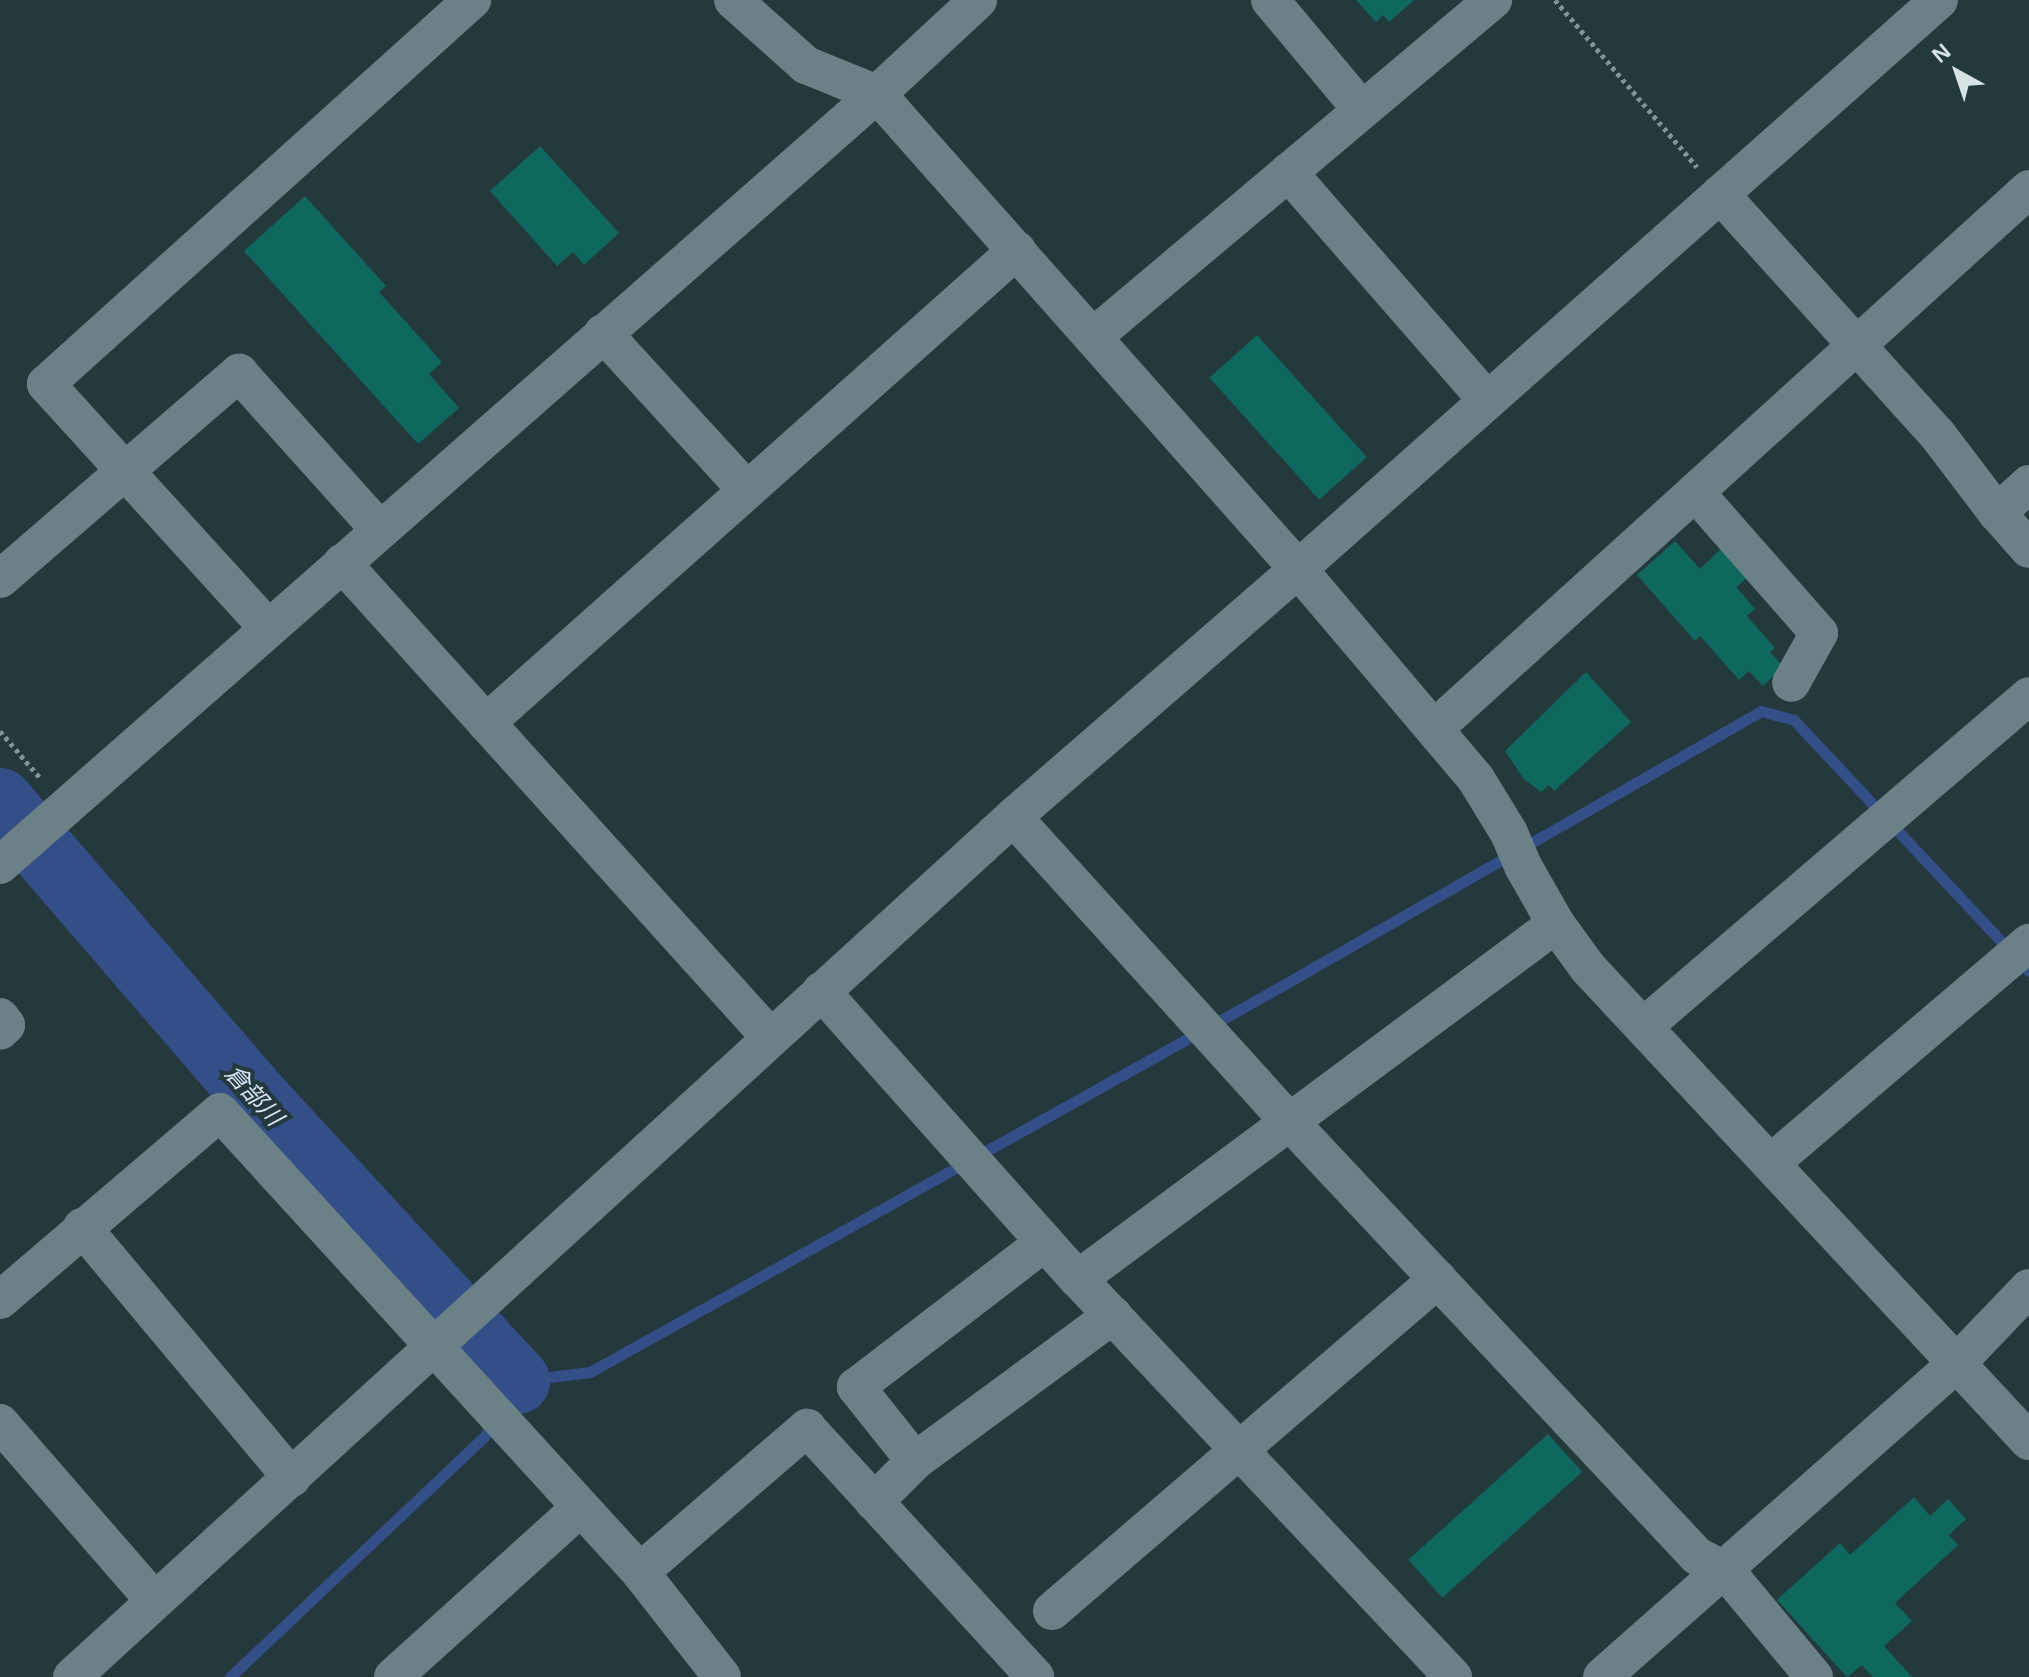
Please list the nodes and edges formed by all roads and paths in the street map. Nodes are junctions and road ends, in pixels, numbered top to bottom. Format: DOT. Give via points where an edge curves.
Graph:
graph roads {
  1 [pos="472,0"];
  2 [pos="733,0"];
  3 [pos="978,0"];
  4 [pos="1270,0"];
  5 [pos="1493,0"];
  6 [pos="1555,0"];
  7 [pos="1939,0"];
  8 [pos="877,94"];
  9 [pos="1362,110"];
  10 [pos="1288,172"];
  11 [pos="2029,189"];
  12 [pos="1720,194"];
  13 [pos="1017,250"];
  14 [pos="603,333"];
  15 [pos="1094,336"];
  16 [pos="1859,343"];
  17 [pos="1487,400"];
  18 [pos="123,473"];
  19 [pos="2029,484"];
  20 [pos="747,490"];
  21 [pos="1695,492"];
  22 [pos="1997,513"];
  23 [pos="379,529"];
  24 [pos="2029,549"];
  25 [pos="342,563"];
  26 [pos="1298,569"];
  27 [pos="0,579"];
  28 [pos="268,628"];
  29 [pos="1791,683"];
  30 [pos="2029,696"];
  31 [pos="486,723"];
  32 [pos="1435,728"];
  33 [pos="0,731"];
  34 [pos="54,817"];
  35 [pos="1013,817"];
  36 [pos="8,858"];
  37 [pos="1556,924"];
  38 [pos="2020,950"];
  39 [pos="821,991"];
  40 [pos="0,1017"];
  41 [pos="1643,1027"];
  42 [pos="0,1031"];
  43 [pos="770,1037"];
  44 [pos="1290,1122"];
  45 [pos="1771,1163"];
  46 [pos="82,1227"];
  47 [pos="1045,1242"];
  48 [pos="1078,1279"];
  49 [pos="1438,1279"];
  50 [pos="2029,1288"];
  51 [pos="0,1300"];
  52 [pos="1113,1315"];
  53 [pos="436,1343"];
  54 [pos="1957,1363"];
  55 [pos="0,1423"];
  56 [pos="2029,1441"];
  57 [pos="1238,1448"];
  58 [pos="915,1461"];
  59 [pos="292,1478"];
  60 [pos="874,1502"];
  61 [pos="580,1508"];
  62 [pos="1725,1570"];
  63 [pos="640,1572"];
  64 [pos="154,1600"];
  65 [pos="1052,1611"];
  66 [pos="706,1671"];
  67 [pos="72,1677"];
  68 [pos="393,1677"];
  69 [pos="1035,1677"];
  70 [pos="1453,1677"];
  71 [pos="1602,1677"];
  72 [pos="1814,1677"];
  1 -- 18 [label="street" via="46,384"];
  2 -- 8 [label="street" via="806,65"];
  3 -- 8 [label="street"];
  4 -- 9 [label="street"];
  5 -- 9 [label="street"];
  6 -- 12 [label="path"];
  7 -- 12 [label="street"];
  8 -- 13 [label="street"];
  8 -- 14 [label="street"];
  9 -- 10 [label="street"];
  10 -- 15 [label="street"];
  10 -- 17 [label="street"];
  11 -- 16 [label="street"];
  12 -- 16 [label="street"];
  12 -- 17 [label="street"];
  13 -- 15 [label="street"];
  13 -- 20 [label="street"];
  14 -- 20 [label="street"];
  14 -- 23 [label="street"];
  15 -- 26 [label="street"];
  16 -- 21 [label="street"];
  16 -- 22 [label="street"];
  17 -- 26 [label="street"];
  18 -- 23 [label="street" via="239,373"];
  18 -- 27 [label="street"];
  18 -- 28 [label="street"];
  19 -- 22 [label="street"];
  20 -- 31 [label="street"];
  21 -- 29 [label="street" via="1819,633"];
  21 -- 32 [label="street"];
  22 -- 24 [label="street"];
  23 -- 25 [label="street"];
  25 -- 28 [label="street"];
  25 -- 31 [label="street"];
  26 -- 32 [label="street"];
  26 -- 35 [label="street"];
  28 -- 34 [label="street"];
  30 -- 41 [label="street"];
  31 -- 43 [label="street"];
  32 -- 37 [label="street" via="1476,779"];
  33 -- 34 [label="path"];
  34 -- 36 [label="street"];
  35 -- 39 [label="street"];
  35 -- 44 [label="street"];
  37 -- 41 [label="street"];
  37 -- 44 [label="street"];
  38 -- 45 [label="street"];
  39 -- 43 [label="street"];
  39 -- 47 [label="street"];
  40 -- 42 [label="street" via="6,1025"];
  41 -- 45 [label="street"];
  43 -- 53 [label="street"];
  44 -- 48 [label="street"];
  44 -- 49 [label="street"];
  45 -- 54 [label="street"];
  46 -- 51 [label="street"];
  46 -- 53 [label="street" via="220,1112"];
  46 -- 59 [label="street"];
  47 -- 48 [label="street"];
  47 -- 58 [label="street" via="856,1387"];
  48 -- 52 [label="street"];
  49 -- 57 [label="street"];
  49 -- 62 [label="street" via="1697,1556"];
  50 -- 54 [label="street"];
  52 -- 57 [label="street"];
  52 -- 58 [label="street"];
  53 -- 59 [label="street"];
  53 -- 61 [label="street"];
  54 -- 56 [label="street"];
  54 -- 62 [label="street"];
  55 -- 64 [label="street"];
  57 -- 65 [label="street"];
  57 -- 70 [label="street"];
  58 -- 60 [label="street"];
  59 -- 64 [label="street"];
  60 -- 63 [label="street" via="807,1428"];
  60 -- 69 [label="street"];
  61 -- 63 [label="street"];
  61 -- 68 [label="street"];
  62 -- 71 [label="street"];
  62 -- 72 [label="street"];
  63 -- 66 [label="street"];
  64 -- 67 [label="street"];
}
